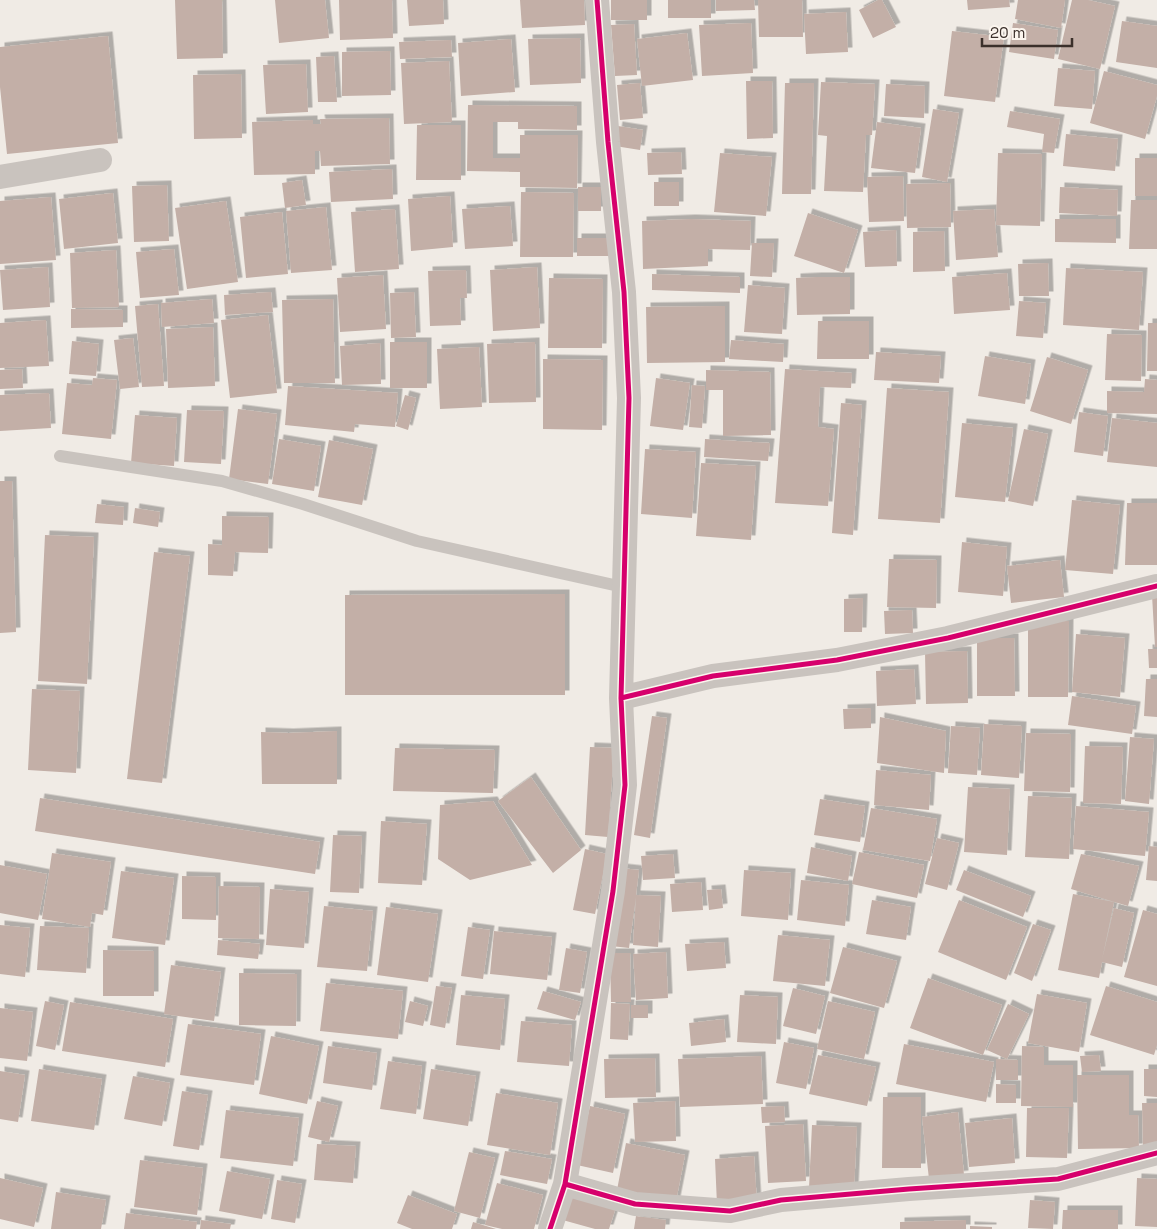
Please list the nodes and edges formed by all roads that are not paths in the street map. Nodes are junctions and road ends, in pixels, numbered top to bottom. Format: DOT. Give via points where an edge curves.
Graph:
graph roads {
  1 [pos="597,0"];
  2 [pos="100,160"];
  3 [pos="0,177"];
  4 [pos="60,456"];
  5 [pos="1157,586"];
  6 [pos="623,587"];
  7 [pos="621,698"];
  8 [pos="1157,1153"];
  9 [pos="565,1184"];
  10 [pos="550,1229"];
  1 -- 6 [label="street" via="624,292 629,389"];
  2 -- 3 [label="street"];
  4 -- 6 [label="lane" via="222,481 417,541"];
  5 -- 7 [label="street" via="948,638 837,660 713,676"];
  6 -- 7 [label="street"];
  7 -- 9 [label="street" via="626,785 613,891"];
  8 -- 9 [label="street" via="1058,1179 791,1199 730,1211 635,1204"];
  9 -- 10 [label="street"];
}
